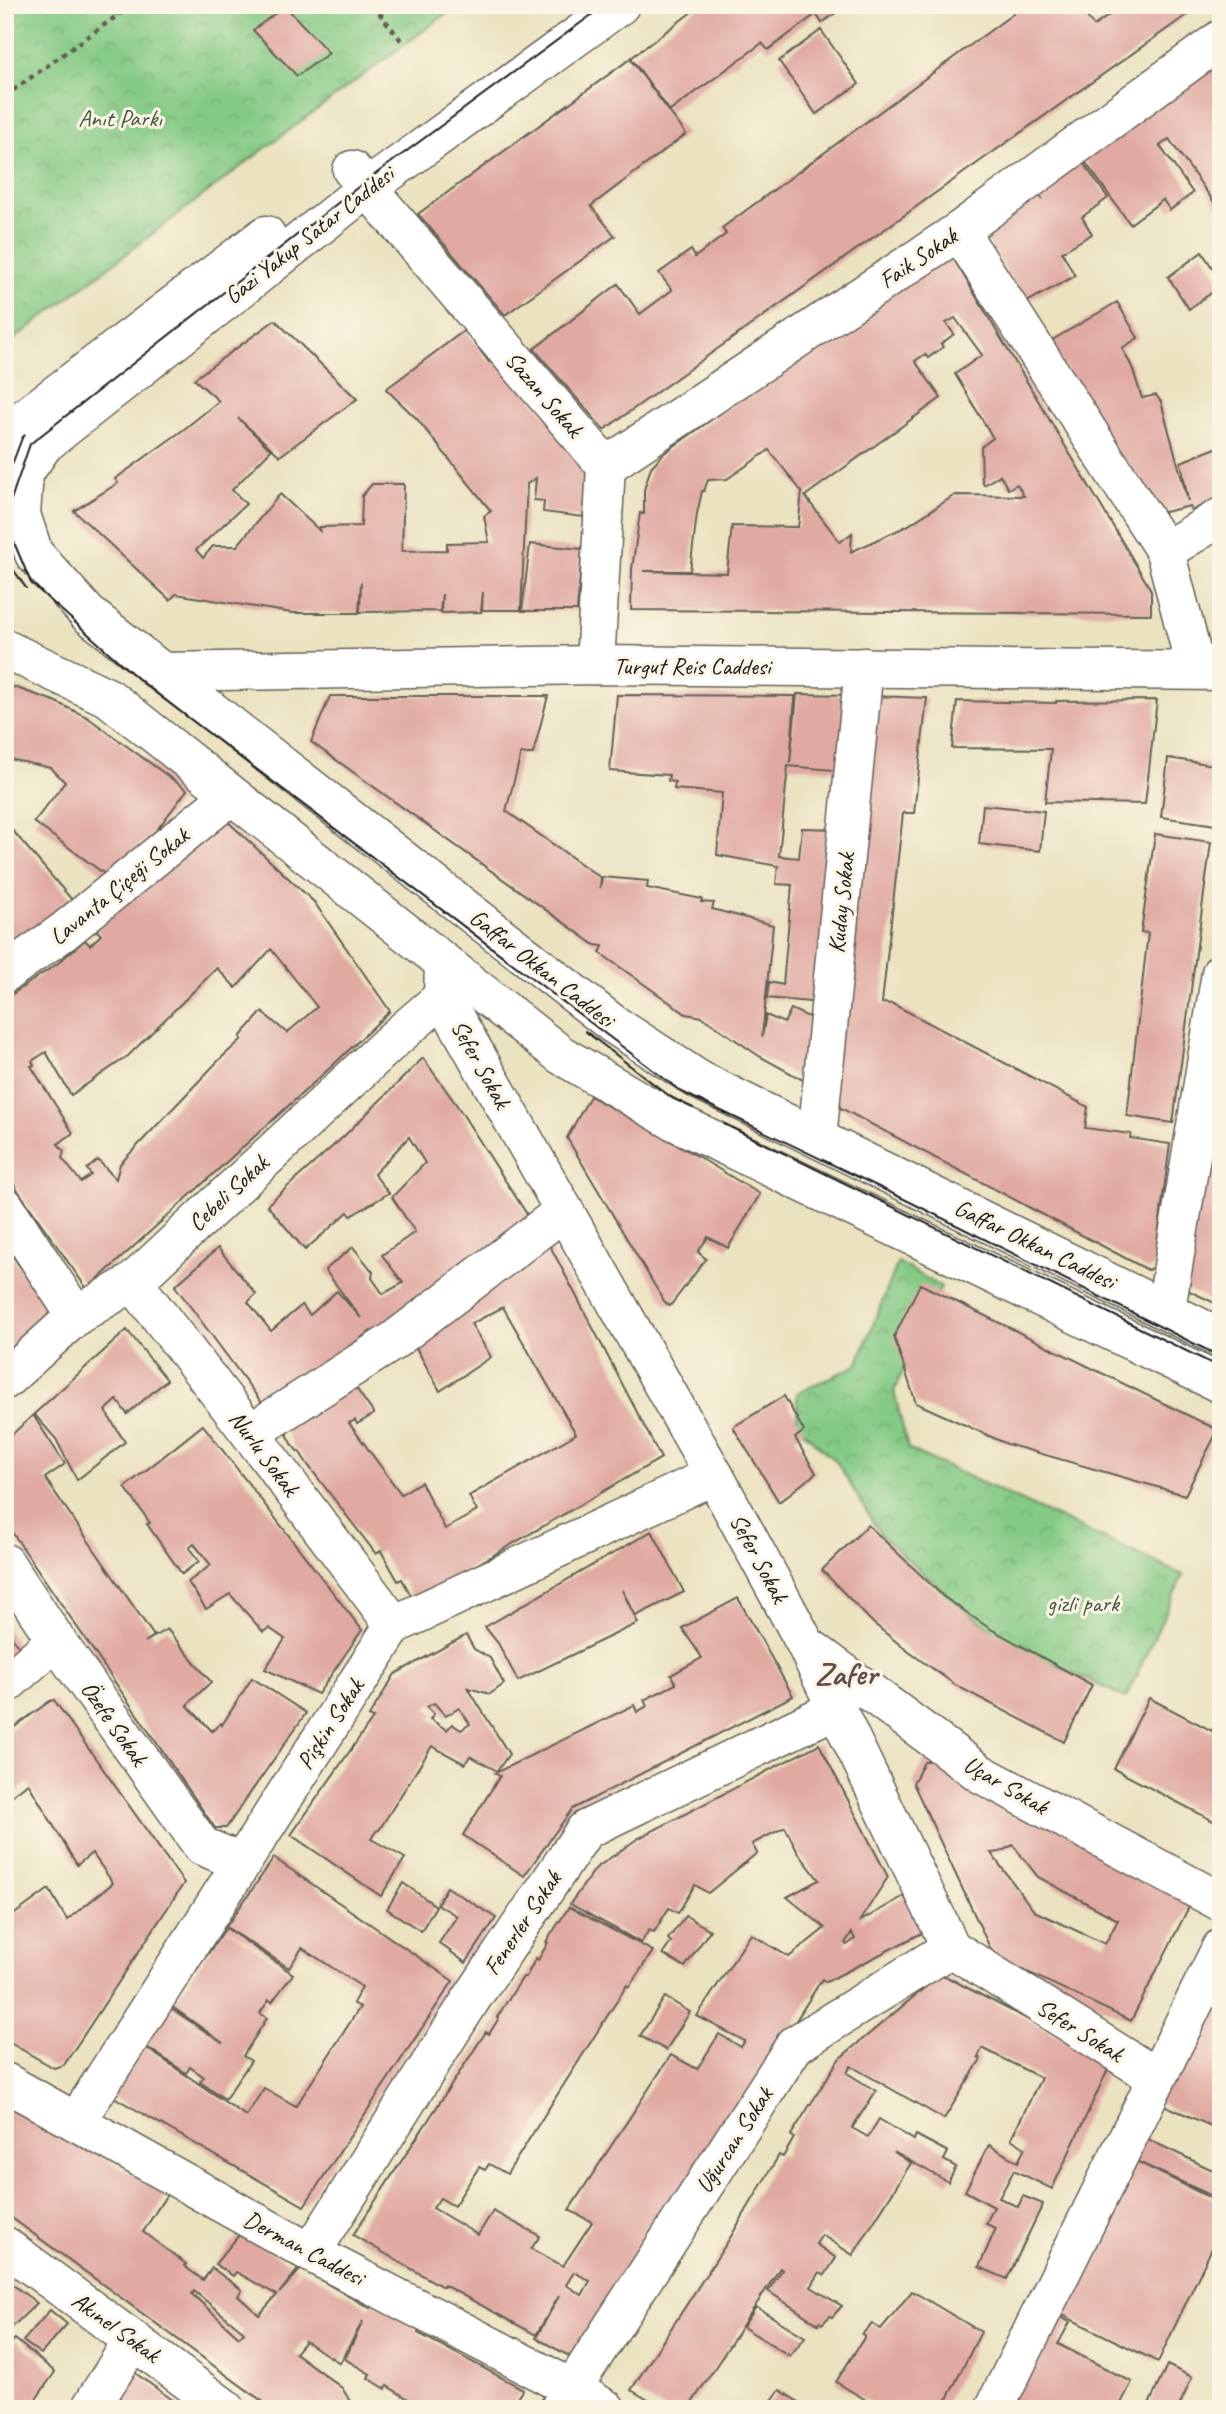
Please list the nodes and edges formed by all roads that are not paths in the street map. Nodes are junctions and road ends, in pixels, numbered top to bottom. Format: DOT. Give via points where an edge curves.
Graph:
graph roads {
  1 [pos="578,5"];
  2 [pos="621,5"];
  3 [pos="1221,39"];
  4 [pos="359,179"];
  5 [pos="959,230"];
  6 [pos="5,433"];
  7 [pos="44,444"];
  8 [pos="606,466"];
  9 [pos="5,475"];
  10 [pos="1221,517"];
  11 [pos="1165,551"];
  12 [pos="5,649"];
  13 [pos="595,665"];
  14 [pos="864,667"];
  15 [pos="1209,670"];
  16 [pos="163,672"];
  17 [pos="230,796"];
  18 [pos="5,972"];
  19 [pos="1221,973"];
  20 [pos="444,980"];
  21 [pos="817,1138"];
  22 [pos="5,1207"];
  23 [pos="564,1211"];
  24 [pos="132,1282"];
  25 [pos="1166,1309"];
  26 [pos="76,1316"];
  27 [pos="1221,1338"];
  28 [pos="5,1380"];
  29 [pos="1221,1384"];
  30 [pos="250,1433"];
  31 [pos="714,1475"];
  32 [pos="5,1563"];
  33 [pos="394,1625"];
  34 [pos="56,1640"];
  35 [pos="806,1645"];
  36 [pos="5,1685"];
  37 [pos="838,1708"];
  38 [pos="241,1862"];
  39 [pos="1221,1902"];
  40 [pos="951,1948"];
  41 [pos="1221,1948"];
  42 [pos="1156,2077"];
  43 [pos="5,2082"];
  44 [pos="76,2122"];
  45 [pos="5,2246"];
  46 [pos="311,2253"];
  47 [pos="133,2340"];
  48 [pos="566,2399"];
  49 [pos="90,2409"];
  50 [pos="226,2409"];
  51 [pos="607,2409"];
  52 [pos="994,2409"];
  1 -- 4 [label="street, Gazi Yakup Satar Caddesi"];
  2 -- 4 [label="street, Gazi Yakup Satar Caddesi"];
  3 -- 5 [label="street, Faik Sokak"];
  4 -- 6 [label="street, Gazi Yakup Satar Caddesi"];
  4 -- 7 [label="street, Gazi Yakup Satar Caddesi"];
  4 -- 8 [label="street, Sazan Sokak"];
  5 -- 8 [label="street, Faik Sokak"];
  5 -- 11 [label="street"];
  7 -- 9 [label="street, Gazi Yakup Satar Caddesi"];
  7 -- 16 [label="street, Gaffar Okkan Caddesi" via="24,473 21,514 34,554 88,614"];
  8 -- 13 [label="street"];
  10 -- 11 [label="street"];
  11 -- 15 [label="street"];
  12 -- 17 [label="street, Gaffar Okkan Caddesi" via="109,698"];
  13 -- 14 [label="street, Turgut Reis Caddesi"];
  13 -- 16 [label="street, Turgut Reis Caddesi"];
  14 -- 15 [label="street, Turgut Reis Caddesi"];
  14 -- 21 [label="street, Kuday Sokak"];
  16 -- 21 [label="street, Gaffar Okkan Caddesi" via="613,1024 699,1080"];
  17 -- 18 [label="street, Lavanta Çiçeği Sokak" via="63,932"];
  17 -- 20 [label="street, Gaffar Okkan Caddesi"];
  19 -- 25 [label="street"];
  20 -- 23 [label="street, Sefer Sokak"];
  20 -- 24 [label="street, Cebeli Sokak" via="383,1049"];
  20 -- 29 [label="street, Gaffar Okkan Caddesi" via="672,1120"];
  21 -- 25 [label="street, Gaffar Okkan Caddesi"];
  22 -- 26 [label="street"];
  23 -- 30 [label="street" via="392,1342"];
  23 -- 31 [label="street, Sefer Sokak"];
  24 -- 26 [label="street, Cebeli Sokak"];
  24 -- 30 [label="street, Nurlu Sokak"];
  25 -- 27 [label="street, Gaffar Okkan Caddesi"];
  26 -- 28 [label="street, Cebeli Sokak"];
  30 -- 33 [label="street, Nurlu Sokak"];
  31 -- 33 [label="street"];
  31 -- 35 [label="street, Sefer Sokak"];
  32 -- 34 [label="street, Özefe Sokak"];
  33 -- 38 [label="street, Pişkin Sokak"];
  34 -- 36 [label="street"];
  34 -- 38 [label="street, Özefe Sokak" via="202,1846"];
  35 -- 37 [label="street, Sefer Sokak"];
  35 -- 39 [label="street, Uçar Sokak" via="981,1774"];
  37 -- 40 [label="street, Sefer Sokak"];
  37 -- 46 [label="street, Fenerler Sokak" via="585,1830 470,2001"];
  38 -- 44 [label="street, Pişkin Sokak"];
  40 -- 42 [label="street, Sefer Sokak"];
  40 -- 48 [label="street, Uğurcan Sokak" via="795,2045"];
  41 -- 42 [label="street"];
  42 -- 52 [label="street"];
  43 -- 44 [label="street, Derman Caddesi"];
  44 -- 46 [label="street, Derman Caddesi"];
  45 -- 47 [label="street, Akınel Sokak"];
  46 -- 48 [label="street, Derman Caddesi"];
  47 -- 49 [label="street"];
  47 -- 50 [label="street, Akınel Sokak"];
  48 -- 51 [label="street, Derman Caddesi"];
}
